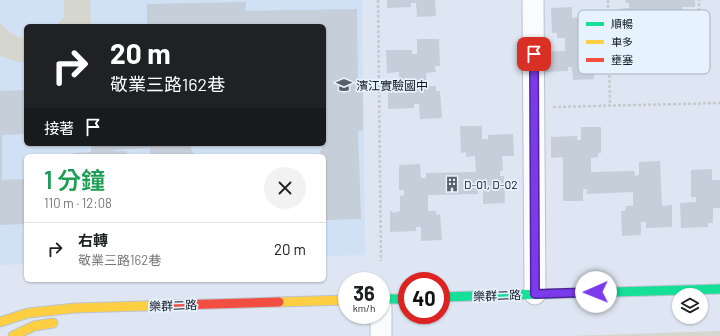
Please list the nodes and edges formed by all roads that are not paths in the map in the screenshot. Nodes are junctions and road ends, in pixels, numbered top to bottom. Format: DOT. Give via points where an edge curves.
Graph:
graph roads {
  1 [pos="533,0"];
  2 [pos="720,289"];
  3 [pos="450,297"];
  4 [pos="535,299"];
  5 [pos="338,300"];
  6 [pos="450,305"];
  7 [pos="338,308"];
  8 [pos="88,316"];
  9 [pos="65,321"];
  10 [pos="0,322"];
  11 [pos="382,324"];
  12 [pos="13,336"];
  13 [pos="382,336"];
  1 -- 4 [label="street"];
  2 -- 4 [label="street, 樂群二路"];
  3 -- 4 [label="street, 樂群二路"];
  4 -- 6 [label="street, 樂群二路"];
  5 -- 10 [label="street, 樂群二路" via="76,308 28,313"];
  7 -- 8 [label="street, 樂群二路" via="201,310"];
  9 -- 12 [label="street" via="34,326"];
  11 -- 13 [label="street"];
}
